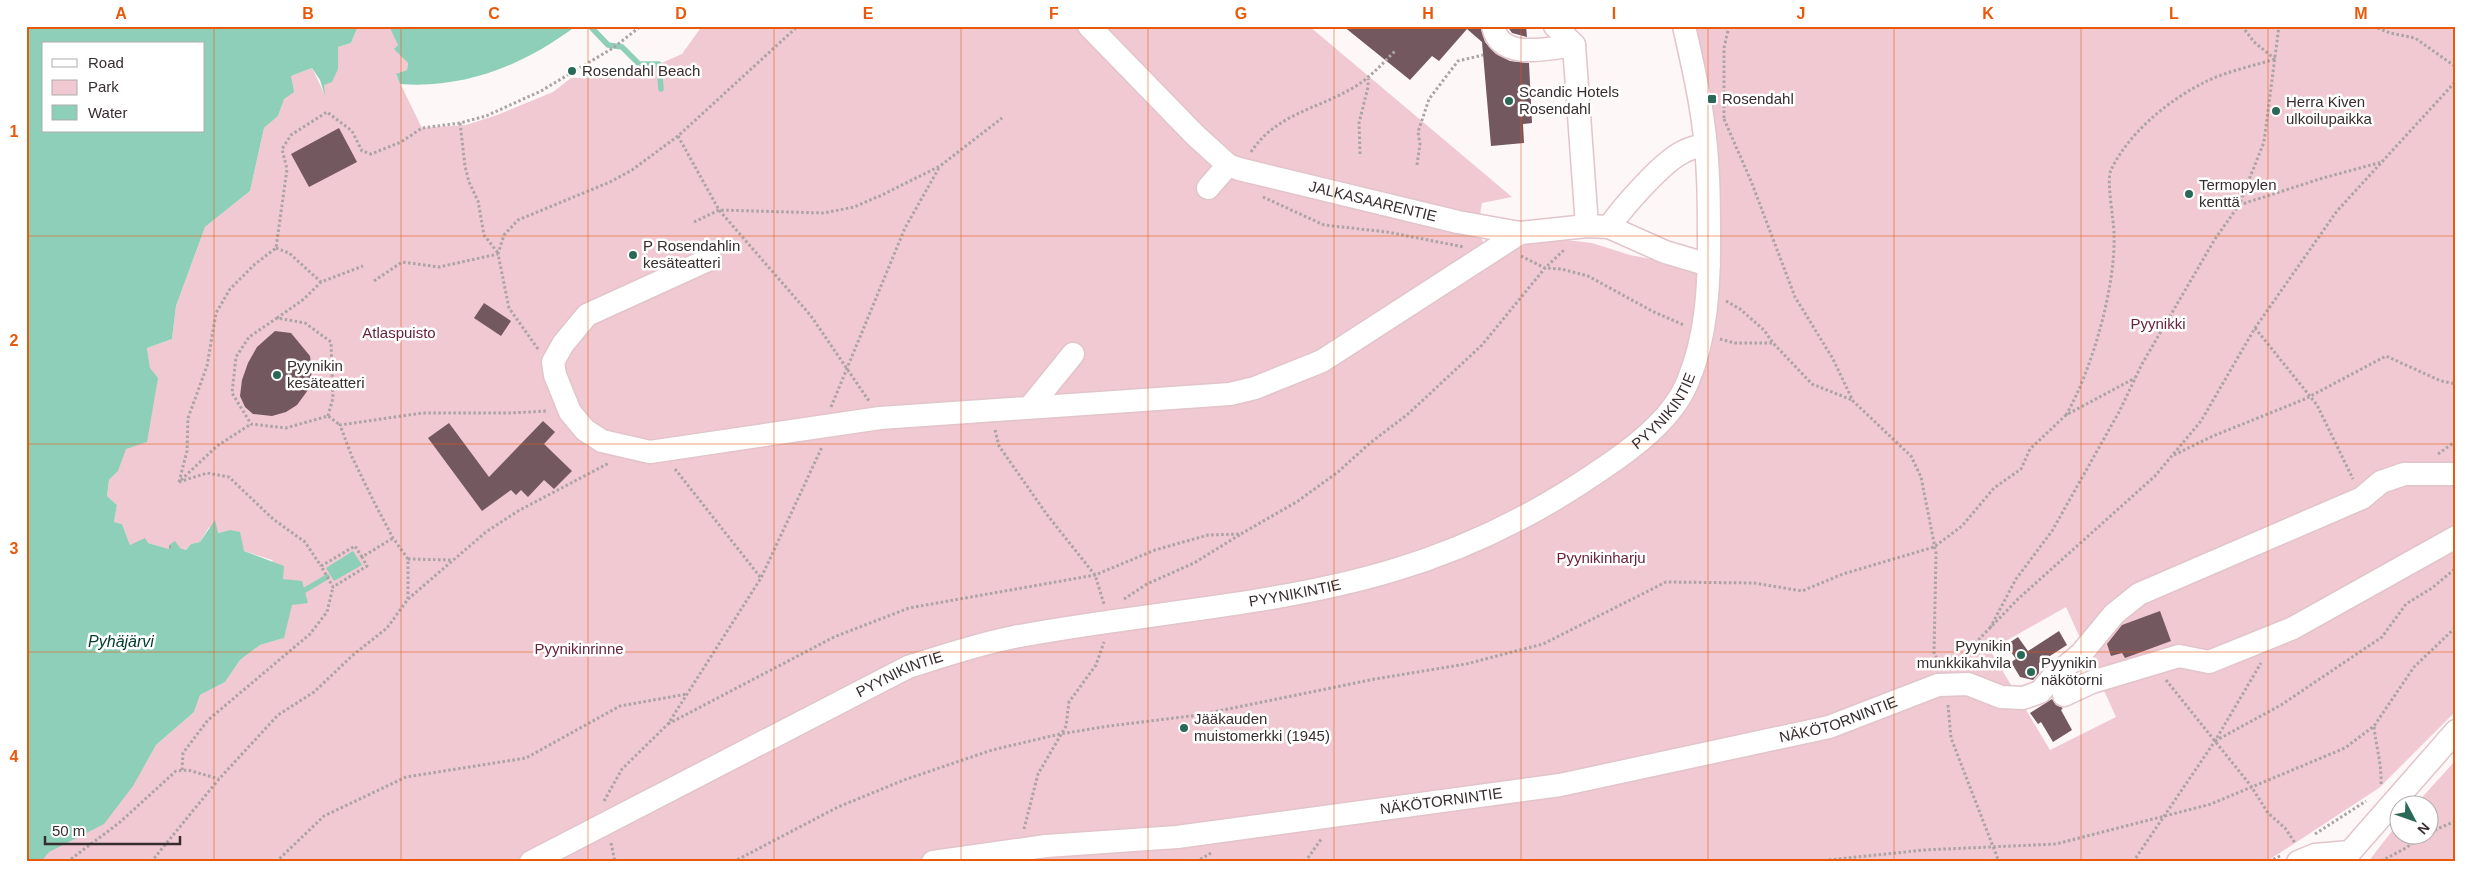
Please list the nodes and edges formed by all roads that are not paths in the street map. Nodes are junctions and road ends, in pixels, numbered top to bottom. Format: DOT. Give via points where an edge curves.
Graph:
graph roads {
  1 [pos="1493,26"];
  2 [pos="1555,26"];
  3 [pos="1684,26"];
  4 [pos="1096,34"];
  5 [pos="1574,45"];
  6 [pos="1706,144"];
  7 [pos="1234,167"];
  8 [pos="1208,188"];
  9 [pos="1587,226"];
  10 [pos="1609,227"];
  11 [pos="1520,233"];
  12 [pos="710,259"];
  13 [pos="1709,266"];
  14 [pos="1073,354"];
  15 [pos="1030,407"];
  16 [pos="2456,474"];
  17 [pos="2456,537"];
  18 [pos="2064,695"];
  19 [pos="2456,730"];
  20 [pos="2294,850"];
  21 [pos="2348,857"];
  22 [pos="531,862"];
  23 [pos="933,862"];
  1 -- 5 [label="street" via="1494,33 1508,48 1528,50"];
  2 -- 5 [label="street"];
  3 -- 6 [label="street, PYYNIKINTIE"];
  4 -- 7 [label="street, JALKASAARENTIE" via="1195,135"];
  5 -- 9 [label="street"];
  6 -- 10 [label="street" via="1682,152 1666,165 1620,211"];
  6 -- 13 [label="street, PYYNIKINTIE"];
  7 -- 8 [label="street"];
  7 -- 11 [label="street, JALKASAARENTIE" via="1458,222"];
  9 -- 10 [label="street, JALKASAARENTIE"];
  9 -- 11 [label="street, JALKASAARENTIE"];
  10 -- 13 [label="street, JALKASAARENTIE" via="1665,252"];
  11 -- 15 [label="street" via="1322,361 1255,388 1230,394"];
  12 -- 15 [label="street" via="587,315 563,344 553,362 554,375 570,412 585,430 602,441 650,452 880,418"];
  13 -- 22 [label="street, PYYNIKINTIE" via="1701,333 1688,382 1676,402 1661,420 1613,462 1510,525 1434,557 1348,582 1276,597 1012,637 908,667"];
  14 -- 15 [label="street"];
  16 -- 23 [label="street, NÄKÖTORNINTIE" via="2404,474 2381,482 2362,498 2139,594 2114,614 2081,654 2040,692 2023,698 2001,697 1968,684 1938,685 1828,727 1560,785 1177,837 1020,849"];
  17 -- 18 [label="street" via="2293,628 2209,662 2179,656 2092,682"];
  19 -- 21 [label="street"];
  20 -- 21 [label="street"];
}
